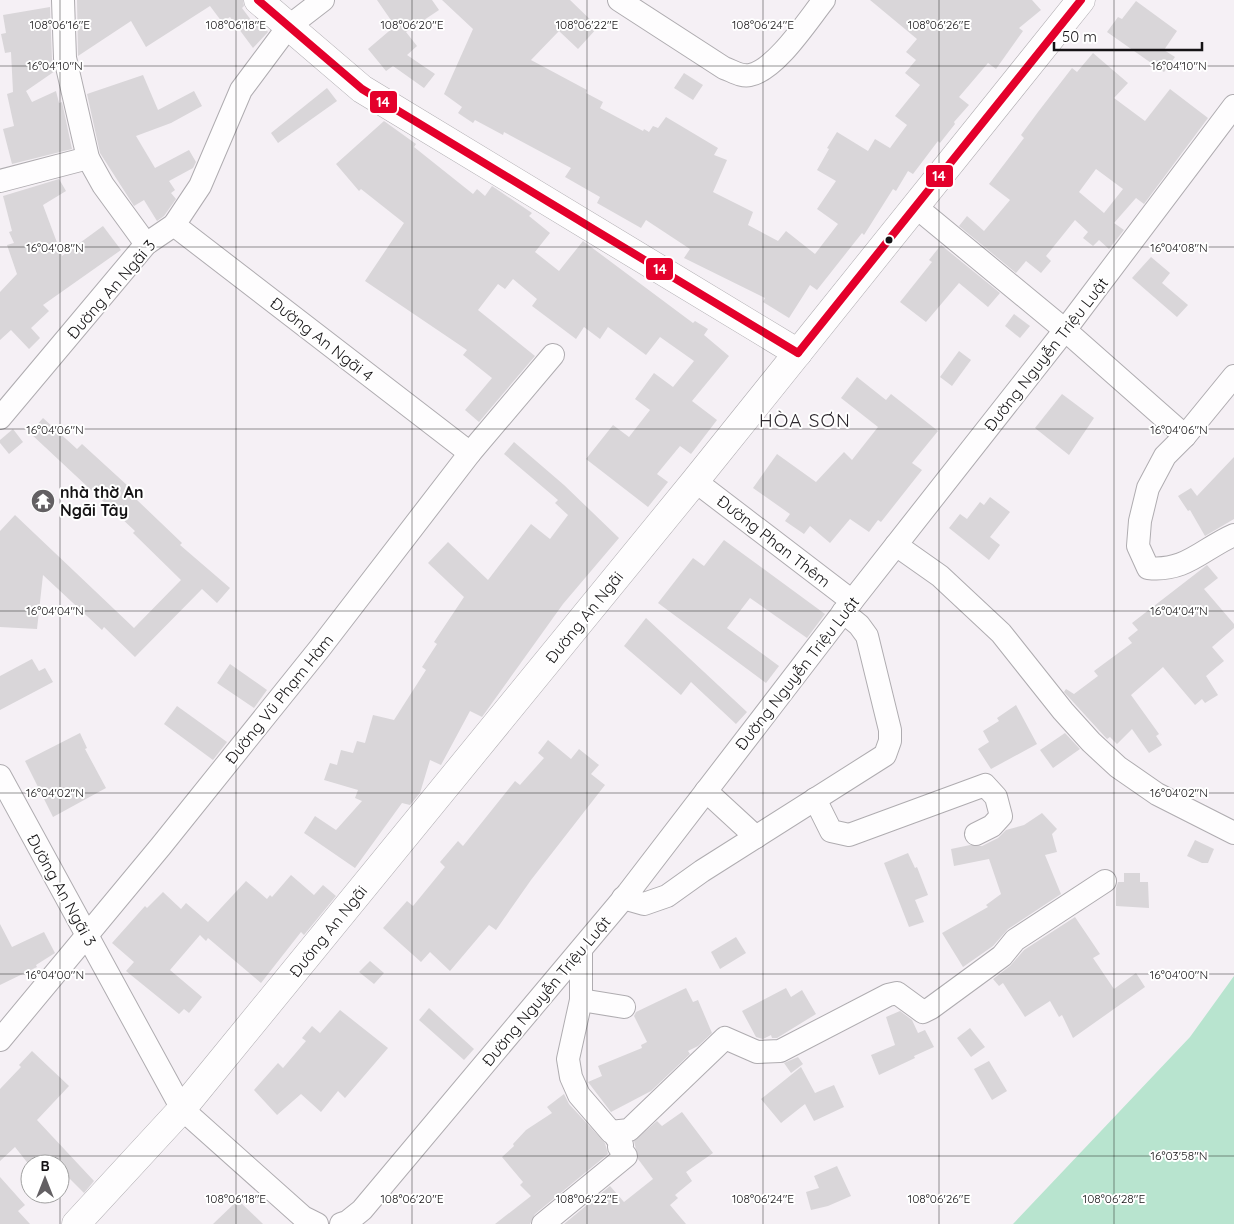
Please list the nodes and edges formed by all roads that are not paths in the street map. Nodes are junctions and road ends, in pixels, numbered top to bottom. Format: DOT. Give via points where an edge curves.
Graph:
graph roads {
  1 [pos="63,0"];
  2 [pos="258,0"];
  3 [pos="324,0"];
  4 [pos="619,0"];
  5 [pos="824,0"];
  6 [pos="1081,0"];
  7 [pos="288,27"];
  8 [pos="1234,106"];
  9 [pos="88,158"];
  10 [pos="0,181"];
  11 [pos="916,206"];
  12 [pos="174,225"];
  13 [pos="146,244"];
  14 [pos="1065,330"];
  15 [pos="798,353"];
  16 [pos="553,355"];
  17 [pos="1234,376"];
  18 [pos="0,418"];
  19 [pos="1185,436"];
  20 [pos="470,454"];
  21 [pos="695,481"];
  22 [pos="1234,535"];
  23 [pos="896,545"];
  24 [pos="848,607"];
  25 [pos="0,776"];
  26 [pos="706,791"];
  27 [pos="815,799"];
  28 [pos="1234,833"];
  29 [pos="976,834"];
  30 [pos="756,836"];
  31 [pos="1105,881"];
  32 [pos="623,898"];
  33 [pos="87,935"];
  34 [pos="581,950"];
  35 [pos="581,1000"];
  36 [pos="624,1007"];
  37 [pos="0,1040"];
  38 [pos="182,1109"];
  39 [pos="623,1132"];
  40 [pos="306,1222"];
  41 [pos="76,1224"];
  42 [pos="341,1224"];
  43 [pos="544,1224"];
  1 -- 9 [label="street" via="65,58"];
  2 -- 7 [label="main road"];
  3 -- 7 [label="street, Đường An Ngãi 3"];
  4 -- 5 [label="street" via="724,68 740,75 750,75 772,63"];
  6 -- 11 [label="main road, Đường An Ngãi"];
  7 -- 12 [label="street, Đường An Ngãi 3" via="241,90 200,186"];
  7 -- 15 [label="main road" via="362,89"];
  8 -- 14 [label="street, Đường Nguyễn Triệu Luật"];
  9 -- 10 [label="street"];
  9 -- 13 [label="street" via="103,185"];
  11 -- 14 [label="street"];
  11 -- 15 [label="main road, Đường An Ngãi"];
  12 -- 13 [label="street, Đường An Ngãi 3"];
  12 -- 20 [label="street, Đường An Ngãi 4"];
  13 -- 18 [label="street, Đường An Ngãi 3"];
  14 -- 19 [label="street"];
  14 -- 23 [label="street, Đường Nguyễn Triệu Luật"];
  15 -- 21 [label="main road, Đường An Ngãi"];
  16 -- 20 [label="street, Đường Vũ Phạm Hàm"];
  17 -- 19 [label="street"];
  19 -- 22 [label="street" via="1165,456 1148,488 1138,546 1148,568 1185,564"];
  20 -- 33 [label="street, Đường Vũ Phạm Hàm" via="320,648"];
  21 -- 24 [label="street, Đường Phan Thêm"];
  21 -- 38 [label="main road, Đường An Ngãi"];
  23 -- 24 [label="street, Đường Nguyễn Triệu Luật"];
  23 -- 28 [label="street" via="940,576 1001,633 1063,711 1118,767 1157,794"];
  24 -- 26 [label="street, Đường Nguyễn Triệu Luật"];
  24 -- 27 [label="street, Đường Phan Thêm" via="867,636 890,741 888,751 881,759"];
  25 -- 33 [label="street, Đường An Ngãi 3"];
  26 -- 30 [label="street"];
  26 -- 32 [label="street, Đường Nguyễn Triệu Luật"];
  27 -- 29 [label="street" via="831,831 849,834 985,784 996,797 1001,816 992,826"];
  27 -- 30 [label="street, Đường Phan Thêm"];
  30 -- 32 [label="street, Đường Phan Thêm" via="657,901 644,904"];
  31 -- 39 [label="street" via="1014,940 1002,956 923,1012 897,993 888,994 780,1051 757,1052 725,1038 629,1130"];
  32 -- 34 [label="street, Đường Nguyễn Triệu Luật"];
  33 -- 37 [label="street, Đường Vũ Phạm Hàm"];
  33 -- 38 [label="street, Đường An Ngãi 3"];
  34 -- 35 [label="street"];
  34 -- 42 [label="street, Đường Nguyễn Triệu Luật" via="362,1210"];
  35 -- 36 [label="street"];
  35 -- 39 [label="street" via="568,1059 571,1077 579,1095 611,1132"];
  38 -- 40 [label="street"];
  38 -- 41 [label="main road, Đường An Ngãi"];
  39 -- 43 [label="street" via="616,1137 626,1156"];
}
